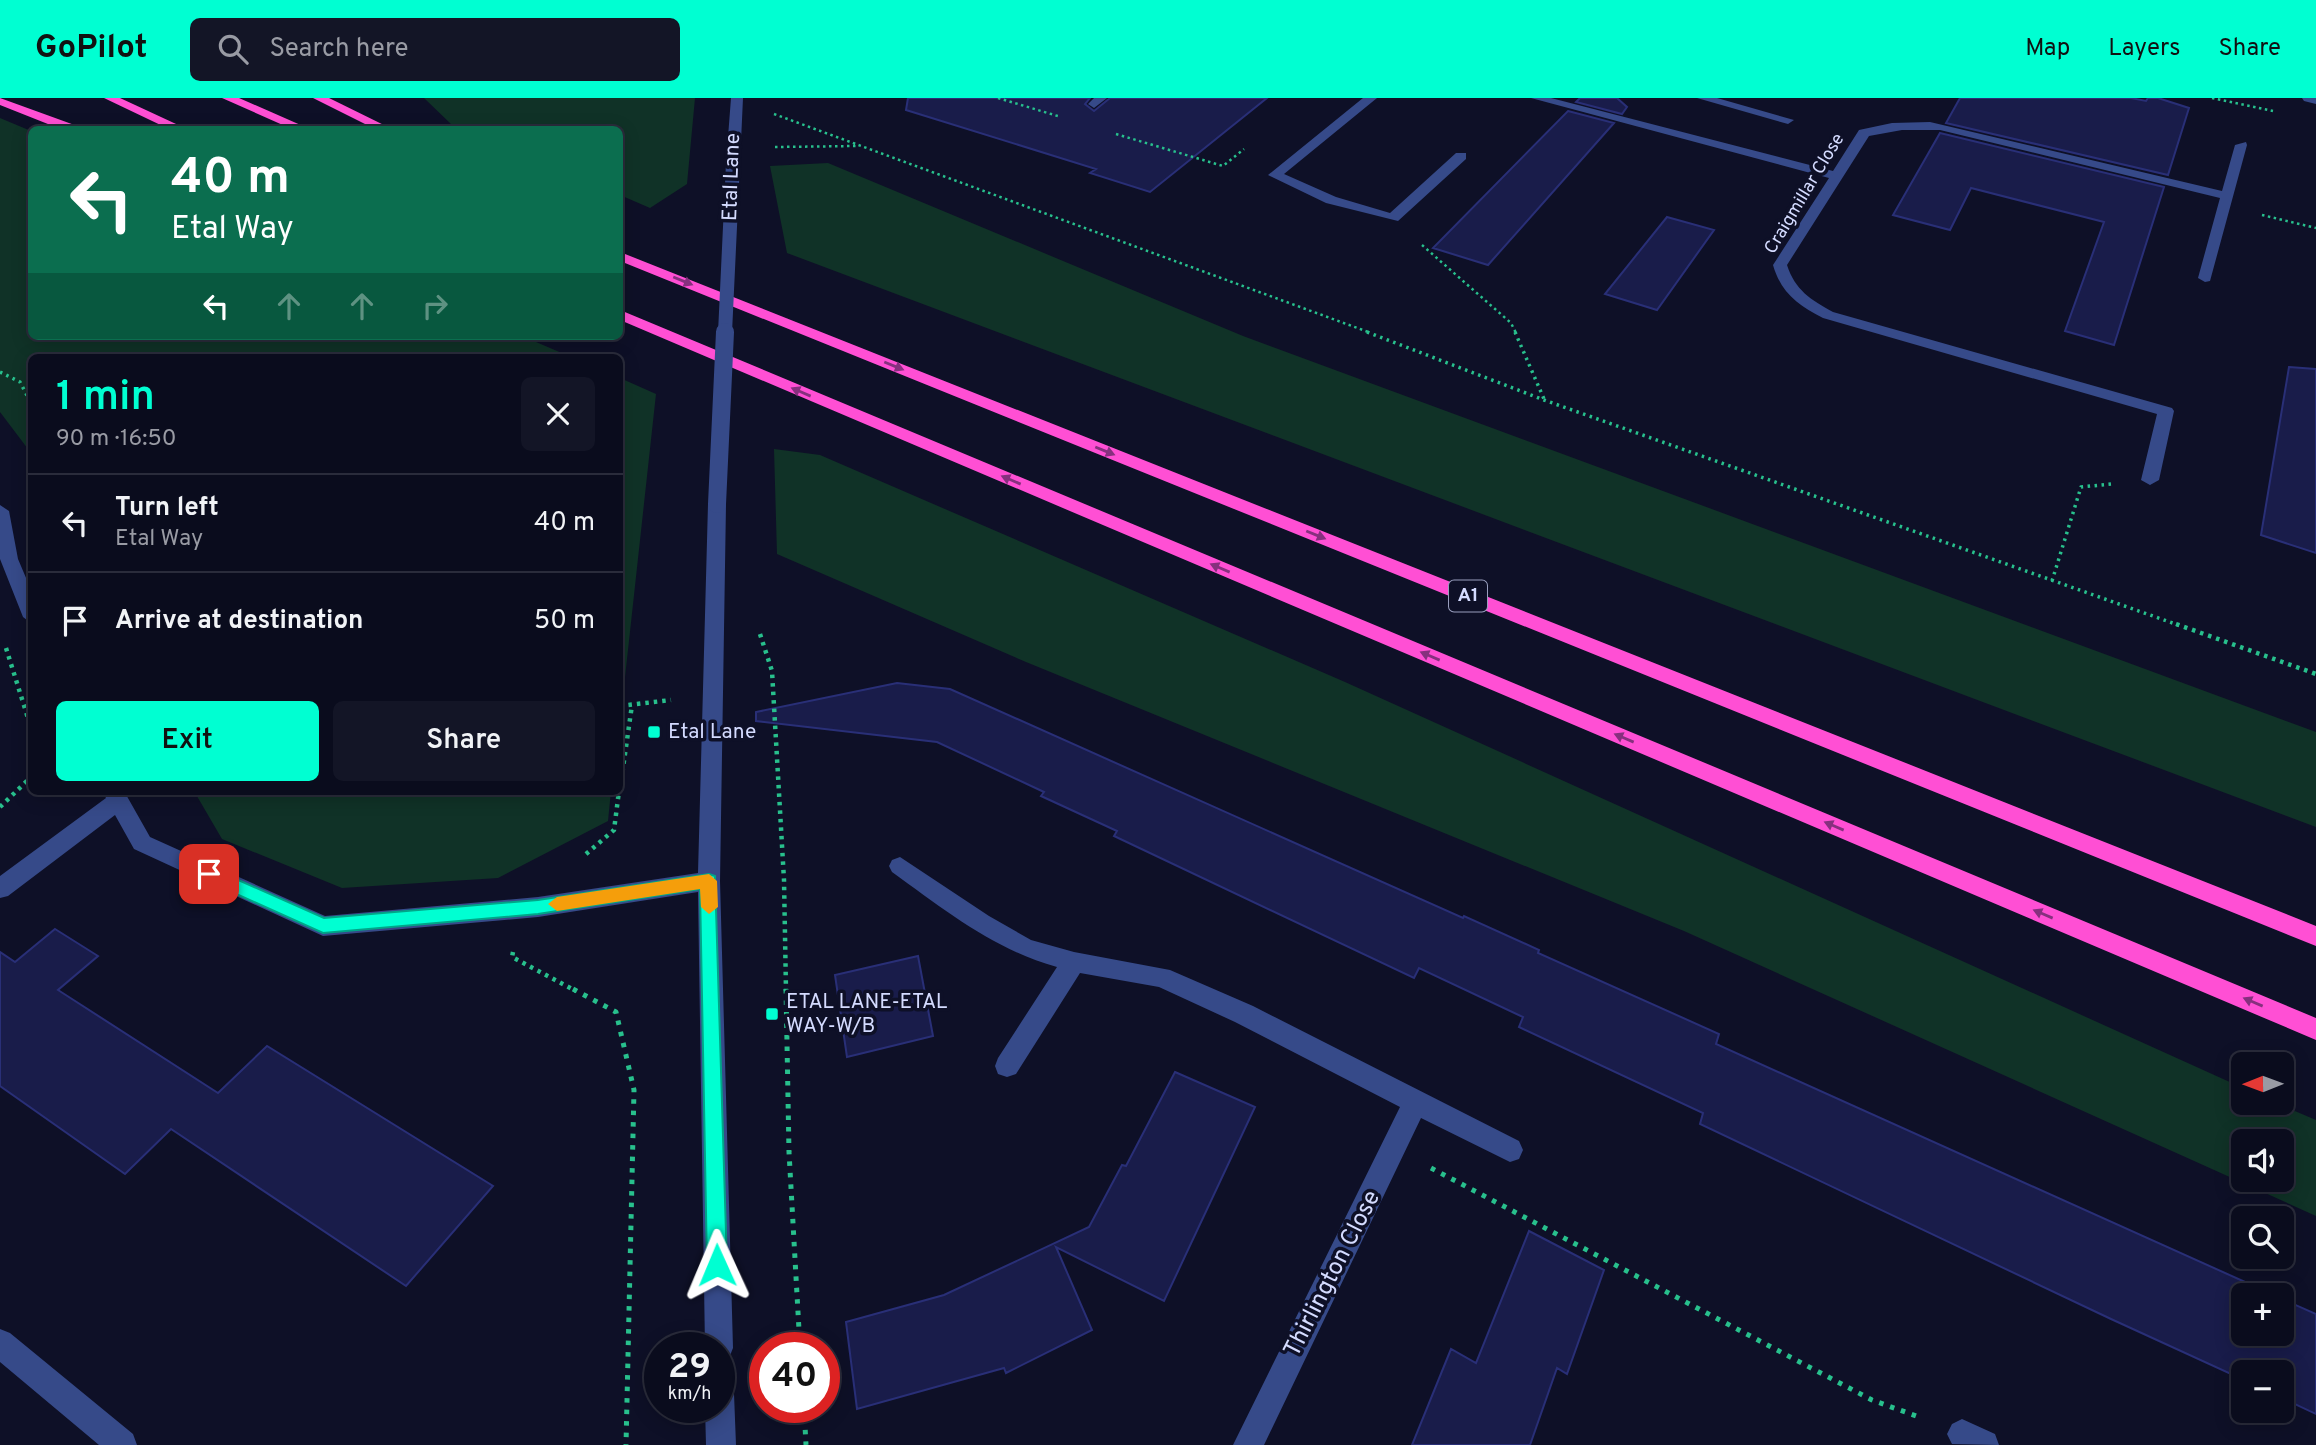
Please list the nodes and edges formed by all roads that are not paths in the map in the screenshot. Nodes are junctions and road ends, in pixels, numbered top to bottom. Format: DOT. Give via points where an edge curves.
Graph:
graph roads {
  1 [pos="110,98"];
  2 [pos="228,98"];
  3 [pos="319,98"];
  4 [pos="737,98"];
  5 [pos="1371,98"];
  6 [pos="1537,98"];
  7 [pos="1588,98"];
  8 [pos="1703,98"];
  9 [pos="2308,98"];
  10 [pos="2316,100"];
  11 [pos="0,101"];
  12 [pos="1577,109"];
  13 [pos="1788,120"];
  14 [pos="66,126"];
  15 [pos="174,126"];
  16 [pos="296,126"];
  17 [pos="379,126"];
  18 [pos="2241,145"];
  19 [pos="1461,156"];
  20 [pos="1837,176"];
  21 [pos="2226,201"];
  22 [pos="623,257"];
  23 [pos="2205,278"];
  24 [pos="623,316"];
  25 [pos="2150,480"];
  26 [pos="0,511"];
  27 [pos="28,607"];
  28 [pos="116,796"];
  29 [pos="900,866"];
  30 [pos="709,881"];
  31 [pos="0,888"];
  32 [pos="2316,936"];
  33 [pos="1074,962"];
  34 [pos="2316,1029"];
  35 [pos="1007,1066"];
  36 [pos="1416,1102"];
  37 [pos="1510,1150"];
  38 [pos="719,1332"];
  39 [pos="0,1343"];
  40 [pos="720,1423"];
  41 [pos="122,1445"];
  42 [pos="721,1445"];
  43 [pos="1248,1445"];
  1 -- 15 [label="highway"];
  2 -- 16 [label="highway"];
  3 -- 17 [label="highway"];
  4 -- 30 [label="street, Etal Lane, bridge" via="717,504"];
  5 -- 19 [label="street" via="1275,175 1331,200 1393,218"];
  6 -- 12 [label="street"];
  7 -- 12 [label="street"];
  8 -- 13 [label="street"];
  9 -- 10 [label="street"];
  11 -- 14 [label="highway"];
  12 -- 20 [label="street"];
  18 -- 21 [label="street"];
  20 -- 21 [label="street, Craigmillar Close" via="1864,133 1909,124 1940,126"];
  20 -- 25 [label="street, Craigmillar Close" via="1780,265 1784,284 1801,300 1828,314 2166,411"];
  21 -- 23 [label="street"];
  22 -- 32 [label="highway, A1, one-way"];
  34 -- 24 [label="highway, one-way"];
  26 -- 27 [label="street" via="9,559"];
  28 -- 30 [label="street" via="142,843 323,926 523,908"];
  28 -- 31 [label="street"];
  29 -- 33 [label="street" via="1025,948"];
  30 -- 38 [label="street, Etal Lane"];
  33 -- 35 [label="street"];
  33 -- 36 [label="street" via="1162,977"];
  36 -- 37 [label="street"];
  36 -- 43 [label="street, Thirlington Close"];
  39 -- 41 [label="street"];
  40 -- 42 [label="street"];
}
